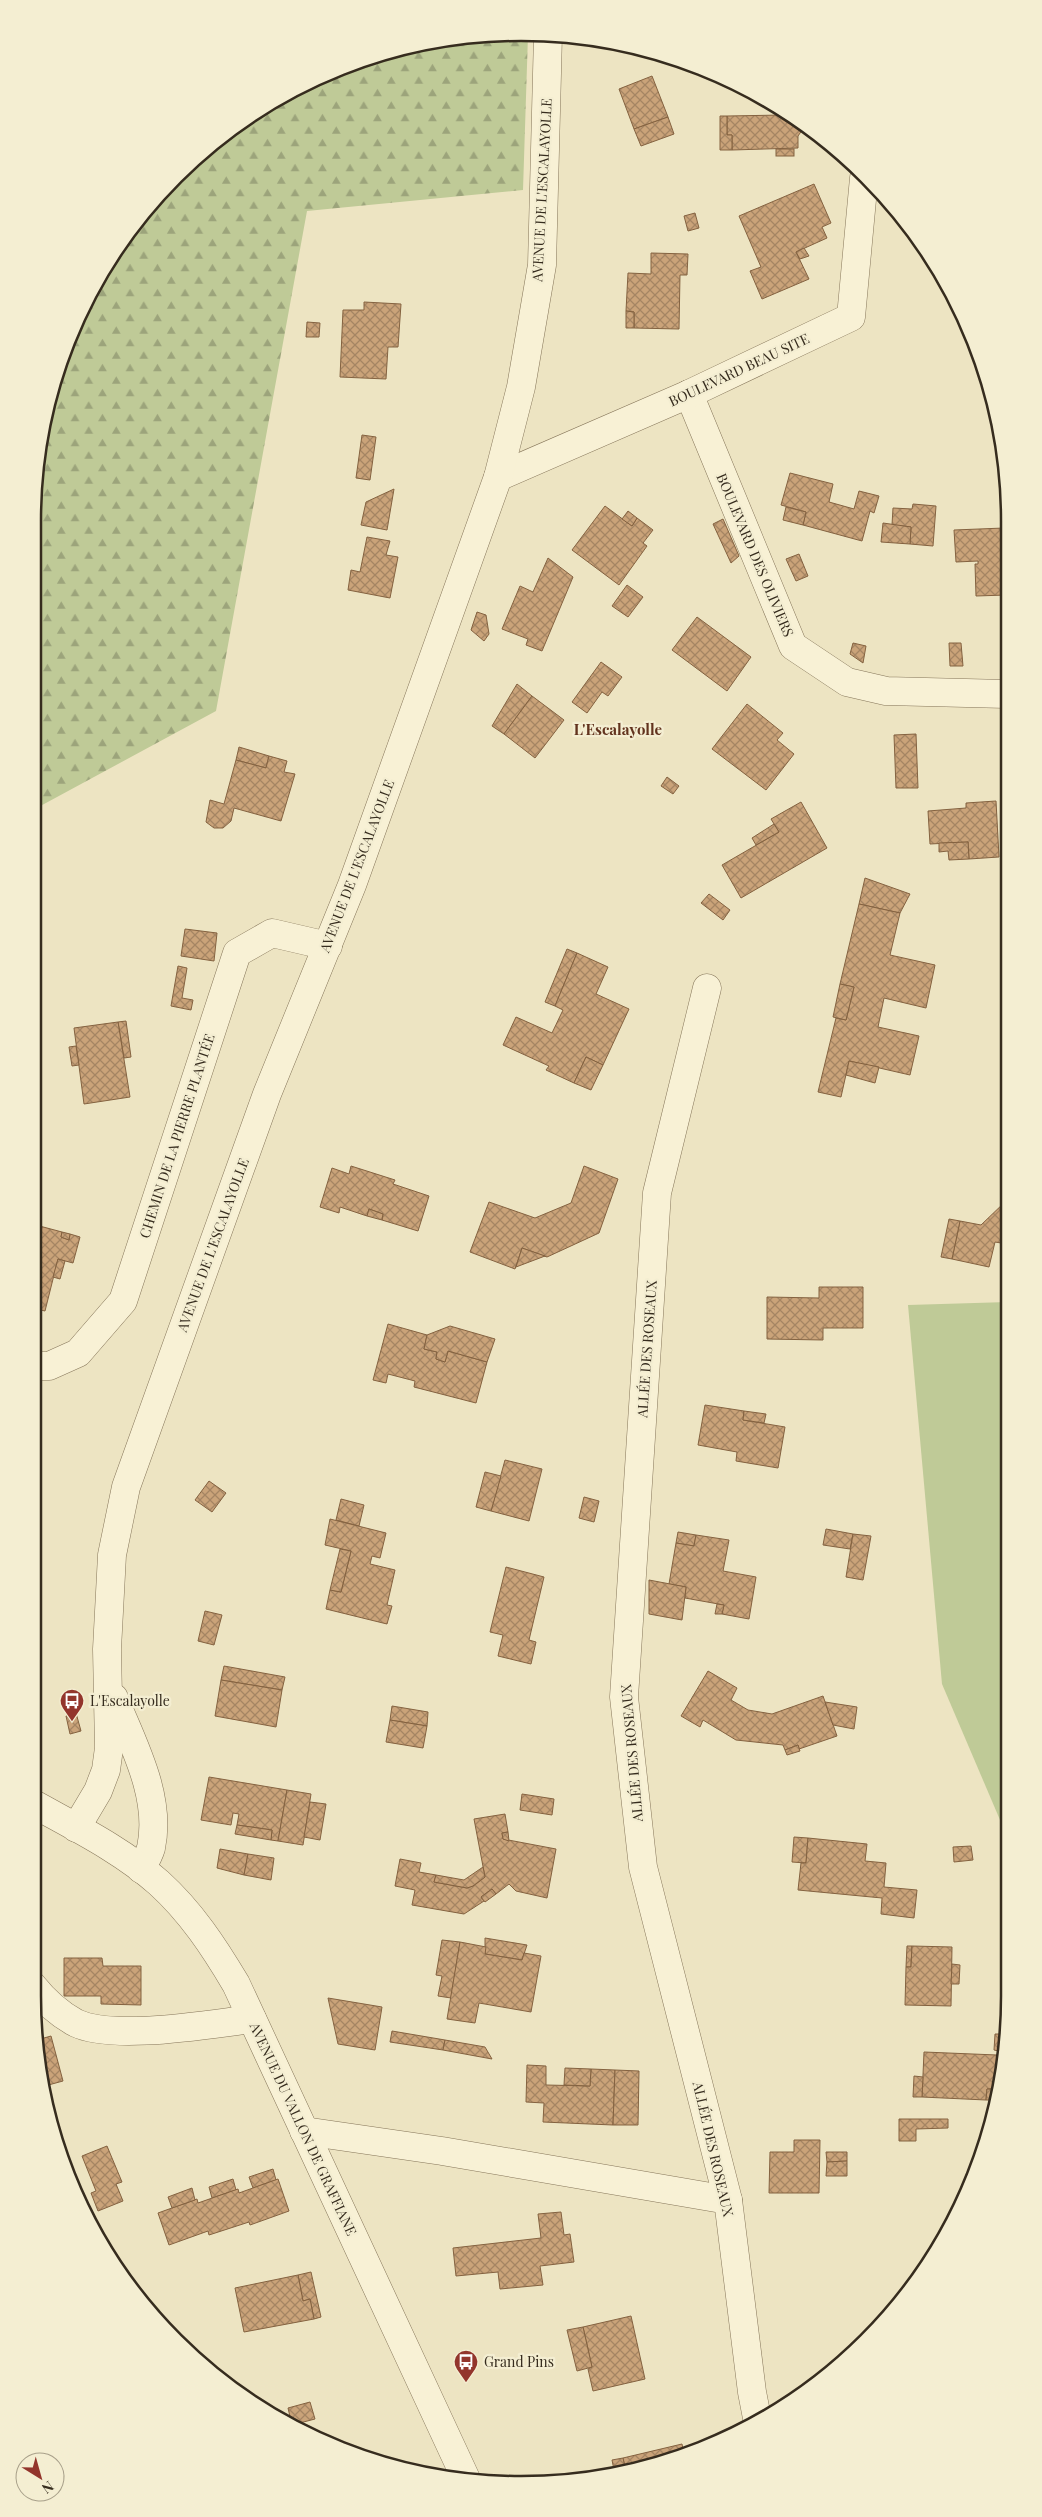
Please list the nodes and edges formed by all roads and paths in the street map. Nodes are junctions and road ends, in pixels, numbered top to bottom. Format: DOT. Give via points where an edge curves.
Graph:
graph roads {
  1 [pos="548,42"];
  2 [pos="863,185"];
  3 [pos="689,394"];
  4 [pos="498,477"];
  5 [pos="1001,694"];
  6 [pos="328,946"];
  7 [pos="707,988"];
  8 [pos="41,1366"];
  9 [pos="108,1683"];
  10 [pos="41,1808"];
  11 [pos="76,1828"];
  12 [pos="141,1869"];
  13 [pos="41,1996"];
  14 [pos="252,2019"];
  15 [pos="304,2131"];
  16 [pos="728,2200"];
  17 [pos="756,2414"];
  18 [pos="457,2472"];
  1 -- 4 [label="street, AVENUE DE L'ESCALAYOLLE" via="542,265 521,387"];
  2 -- 3 [label="street, BOULEVARD BEAU SITE" via="851,317"];
  3 -- 4 [label="street, BOULEVARD BEAU SITE"];
  3 -- 5 [label="street, BOULEVARD DES OLIVIERS" via="793,646 847,682 886,691"];
  4 -- 6 [label="street, AVENUE DE L'ESCALAYOLLE"];
  6 -- 8 [label="street, CHEMIN DE LA PIERRE PLANTÉE" via="272,933 237,954 123,1301 78,1353 49,1366"];
  6 -- 9 [label="street, AVENUE DE L'ESCALAYOLLE" via="267,1094 126,1487 112,1554"];
  7 -- 16 [label="street, ALLÉE DES ROSEAUX" via="657,1194 624,1697 642,1868"];
  9 -- 11 [label="street, AVENUE DE L'ESCALAYOLLE" via="106,1770 98,1791"];
  9 -- 12 [label="street, AVENUE DE L'ESCALAYOLLE" via="153,1806 151,1849"];
  10 -- 11 [label="street, AVENUE DU VALLON DE GRAFFIANE"];
  11 -- 12 [label="street, AVENUE DU VALLON DE GRAFFIANE"];
  12 -- 14 [label="street, AVENUE DU VALLON DE GRAFFIANE" via="174,1898 217,1952"];
  13 -- 14 [label="street" via="77,2023 107,2029 138,2031"];
  14 -- 15 [label="street, AVENUE DU VALLON DE GRAFFIANE"];
  15 -- 16 [label="street" via="442,2150"];
  15 -- 18 [label="street, AVENUE DU VALLON DE GRAFFIANE"];
  16 -- 17 [label="street, ALLÉE DES ROSEAUX"];
}
